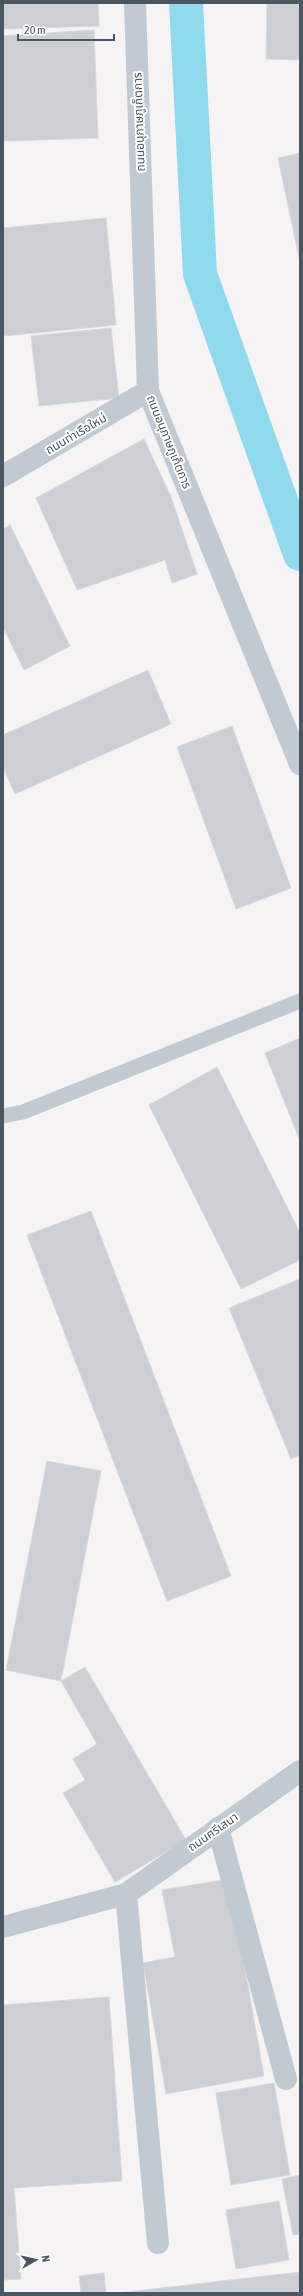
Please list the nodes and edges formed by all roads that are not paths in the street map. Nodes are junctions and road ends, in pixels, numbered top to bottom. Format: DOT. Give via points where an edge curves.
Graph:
graph roads {
  1 [pos="135,3"];
  2 [pos="148,391"];
  3 [pos="3,476"];
  4 [pos="300,764"];
  5 [pos="300,1001"];
  6 [pos="3,1116"];
  7 [pos="300,1771"];
  8 [pos="218,1828"];
  9 [pos="126,1894"];
  10 [pos="3,1927"];
  11 [pos="286,2079"];
  12 [pos="158,2243"];
  1 -- 2 [label="street, ถนนอนุภาษภูเก็ตการ"];
  2 -- 3 [label="street, ถนนท่าเรือใหม่"];
  2 -- 4 [label="street, ถนนอนุภาษภูเก็ตการ"];
  5 -- 6 [label="lane" via="23,1112"];
  7 -- 8 [label="street, ถนนศรีเสนา"];
  8 -- 9 [label="street, ถนนศรีเสนา"];
  8 -- 11 [label="street"];
  9 -- 10 [label="street"];
  9 -- 12 [label="street"];
}
